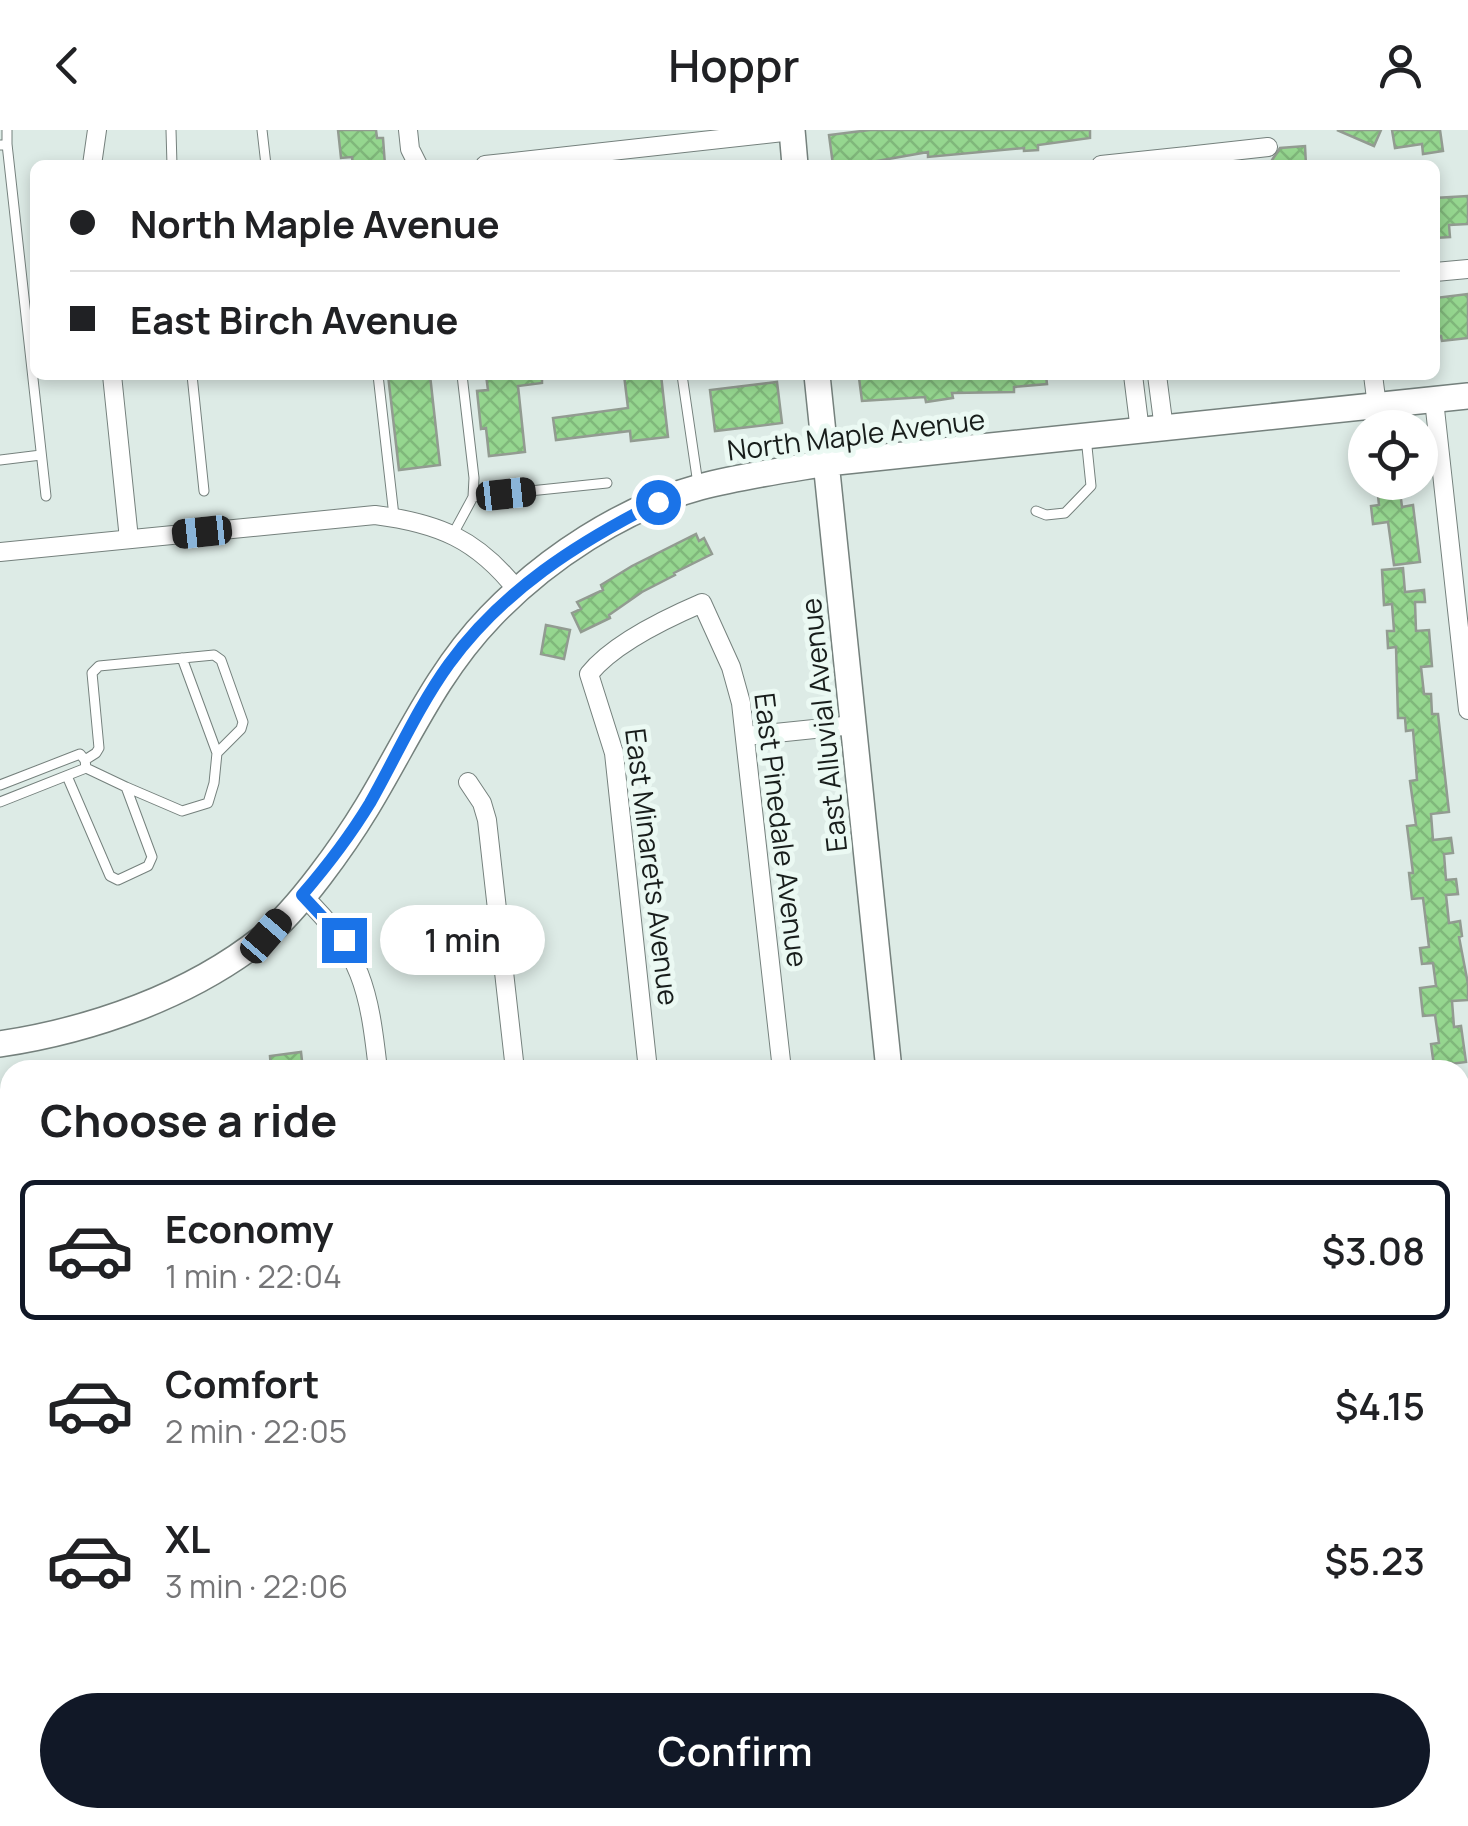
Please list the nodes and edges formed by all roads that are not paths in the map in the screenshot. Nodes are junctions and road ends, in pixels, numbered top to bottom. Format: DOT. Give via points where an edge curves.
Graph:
graph roads {
  1 [pos="7,130"];
  2 [pos="97,130"];
  3 [pos="171,130"];
  4 [pos="262,130"];
  5 [pos="408,130"];
  6 [pos="792,131"];
  7 [pos="4,145"];
  8 [pos="1268,146"];
  9 [pos="93,160"];
  10 [pos="172,160"];
  11 [pos="265,160"];
  12 [pos="416,160"];
  13 [pos="530,160"];
  14 [pos="795,160"];
  15 [pos="1188,160"];
  16 [pos="1468,269"];
  17 [pos="1440,272"];
  18 [pos="30,299"];
  19 [pos="36,380"];
  20 [pos="113,380"];
  21 [pos="193,380"];
  22 [pos="379,380"];
  23 [pos="463,380"];
  24 [pos="683,380"];
  25 [pos="819,380"];
  26 [pos="1135,380"];
  27 [pos="1157,380"];
  28 [pos="1374,380"];
  29 [pos="1468,396"];
  30 [pos="1434,400"];
  31 [pos="1377,406"];
  32 [pos="1152,430"];
  33 [pos="1086,438"];
  34 [pos="41,455"];
  35 [pos="0,460"];
  36 [pos="827,463"];
  37 [pos="607,484"];
  38 [pos="699,487"];
  39 [pos="204,491"];
  40 [pos="46,496"];
  41 [pos="473,497"];
  42 [pos="1036,511"];
  43 [pos="394,518"];
  44 [pos="453,534"];
  45 [pos="129,539"];
  46 [pos="0,552"];
  47 [pos="517,590"];
  48 [pos="182,658"];
  49 [pos="589,674"];
  50 [pos="1468,710"];
  51 [pos="853,725"];
  52 [pos="746,736"];
  53 [pos="217,753"];
  54 [pos="86,764"];
  55 [pos="67,776"];
  56 [pos="468,782"];
  57 [pos="0,785"];
  58 [pos="126,787"];
  59 [pos="0,802"];
  60 [pos="302,895"];
  61 [pos="0,1044"];
  62 [pos="377,1060"];
  63 [pos="514,1060"];
  64 [pos="647,1060"];
  65 [pos="781,1060"];
  66 [pos="889,1060"];
  1 -- 7 [label="lane"];
  2 -- 9 [label="street"];
  3 -- 10 [label="lane"];
  4 -- 11 [label="lane"];
  5 -- 12 [label="street"];
  6 -- 13 [label="street"];
  6 -- 14 [label="street"];
  7 -- 18 [label="lane"];
  8 -- 15 [label="street"];
  16 -- 17 [label="street"];
  19 -- 34 [label="lane"];
  20 -- 45 [label="street"];
  21 -- 39 [label="lane"];
  22 -- 43 [label="lane"];
  23 -- 41 [label="lane"];
  24 -- 38 [label="lane"];
  25 -- 36 [label="street, East Alluvial Avenue"];
  26 -- 32 [label="street"];
  27 -- 32 [label="street"];
  28 -- 31 [label="street"];
  29 -- 30 [label="street, North Maple Avenue"];
  30 -- 31 [label="street, North Maple Avenue"];
  30 -- 50 [label="street"];
  31 -- 32 [label="street, North Maple Avenue"];
  32 -- 33 [label="street, North Maple Avenue"];
  33 -- 36 [label="street, North Maple Avenue"];
  33 -- 42 [label="lane" via="1091,486 1066,513"];
  34 -- 35 [label="lane"];
  34 -- 40 [label="lane"];
  36 -- 38 [label="street, North Maple Avenue"];
  36 -- 51 [label="street, East Alluvial Avenue"];
  37 -- 41 [label="lane"];
  38 -- 47 [label="street, North Maple Avenue" via="595,534"];
  41 -- 44 [label="lane"];
  43 -- 44 [label="street"];
  43 -- 45 [label="street"];
  44 -- 47 [label="street" via="480,550"];
  45 -- 46 [label="street"];
  47 -- 60 [label="street, North Maple Avenue" via="448,666 347,840"];
  48 -- 53 [label="lane"];
  48 -- 53 [label="lane" via="222,660 242,722"];
  48 -- 54 [label="lane" via="99,666 92,673 99,748"];
  49 -- 52 [label="street, East Pinedale Avenue" via="636,638 702,603 731,667"];
  49 -- 64 [label="street, East Minarets Avenue" via="614,753"];
  51 -- 52 [label="street"];
  51 -- 66 [label="street, East Alluvial Avenue"];
  52 -- 65 [label="street, East Pinedale Avenue"];
  53 -- 58 [label="lane" via="208,803 195,810 182,811"];
  54 -- 55 [label="lane"];
  54 -- 57 [label="lane" via="80,754"];
  54 -- 58 [label="lane"];
  55 -- 58 [label="lane" via="110,876 118,880 152,858"];
  55 -- 59 [label="lane"];
  56 -- 63 [label="street" via="487,820"];
  60 -- 61 [label="street, North Maple Avenue" via="266,936 207,975 86,1026"];
  60 -- 62 [label="street" via="344,940 360,969"];
}
